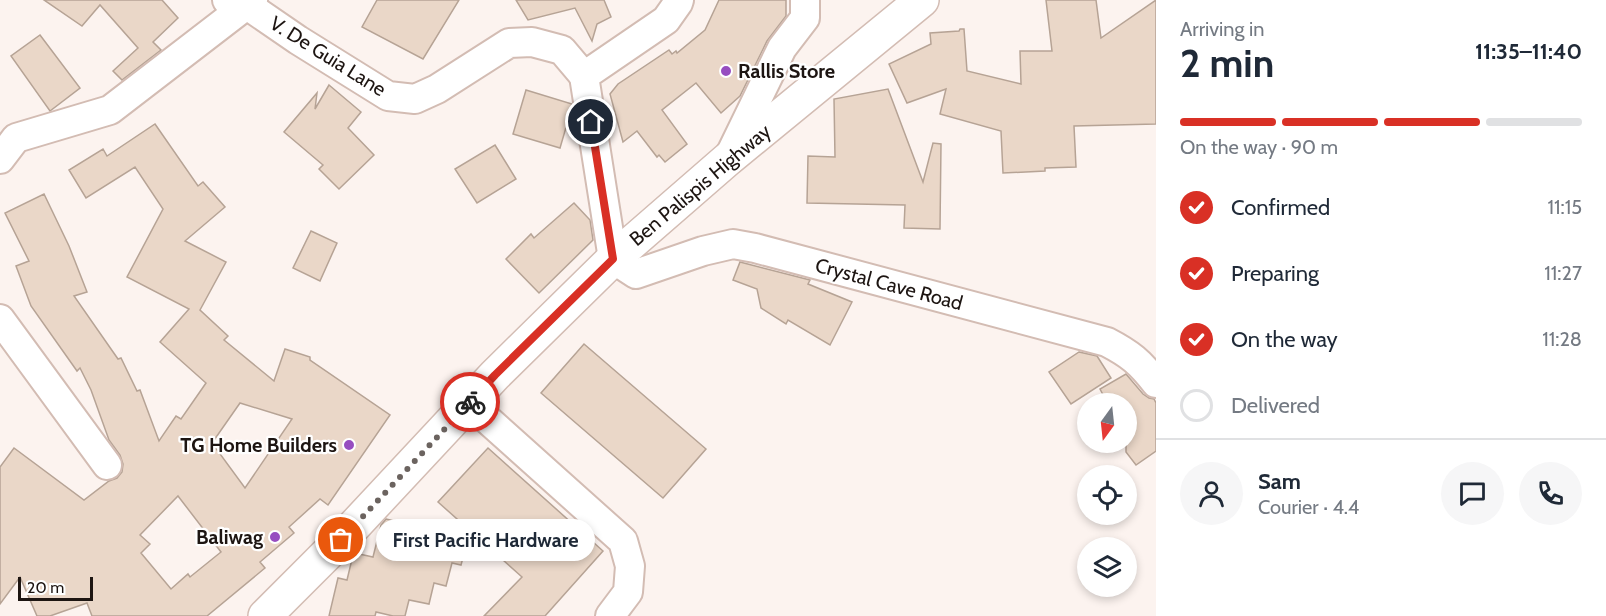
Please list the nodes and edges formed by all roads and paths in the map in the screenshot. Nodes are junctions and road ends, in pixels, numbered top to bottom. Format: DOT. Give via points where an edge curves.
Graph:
graph roads {
  1 [pos="679,0"];
  2 [pos="805,0"];
  3 [pos="922,0"];
  4 [pos="242,2"];
  5 [pos="584,76"];
  6 [pos="0,159"];
  7 [pos="728,159"];
  8 [pos="613,259"];
  9 [pos="0,319"];
  10 [pos="1156,383"];
  11 [pos="469,403"];
  12 [pos="106,465"];
  13 [pos="265,616"];
  14 [pos="610,616"];
  1 -- 5 [label="street" via="666,20"];
  2 -- 7 [label="street" via="805,18 782,48"];
  3 -- 7 [label="main road, Ben Palispis Highway"];
  4 -- 5 [label="street, V. De Guia Lane" via="388,96 415,99 509,43 532,42 562,50"];
  4 -- 6 [label="street" via="110,110 16,138"];
  5 -- 8 [label="street"];
  7 -- 8 [label="main road, Ben Palispis Highway"];
  8 -- 10 [label="street, Crystal Cave Road" via="636,274 733,244 755,248 1107,342 1143,365"];
  8 -- 11 [label="main road, Ben Palispis Highway"];
  9 -- 12 [label="street"];
  11 -- 13 [label="main road, Ben Palispis Highway"];
  11 -- 14 [label="street" via="622,542 630,566 628,592"];
}
